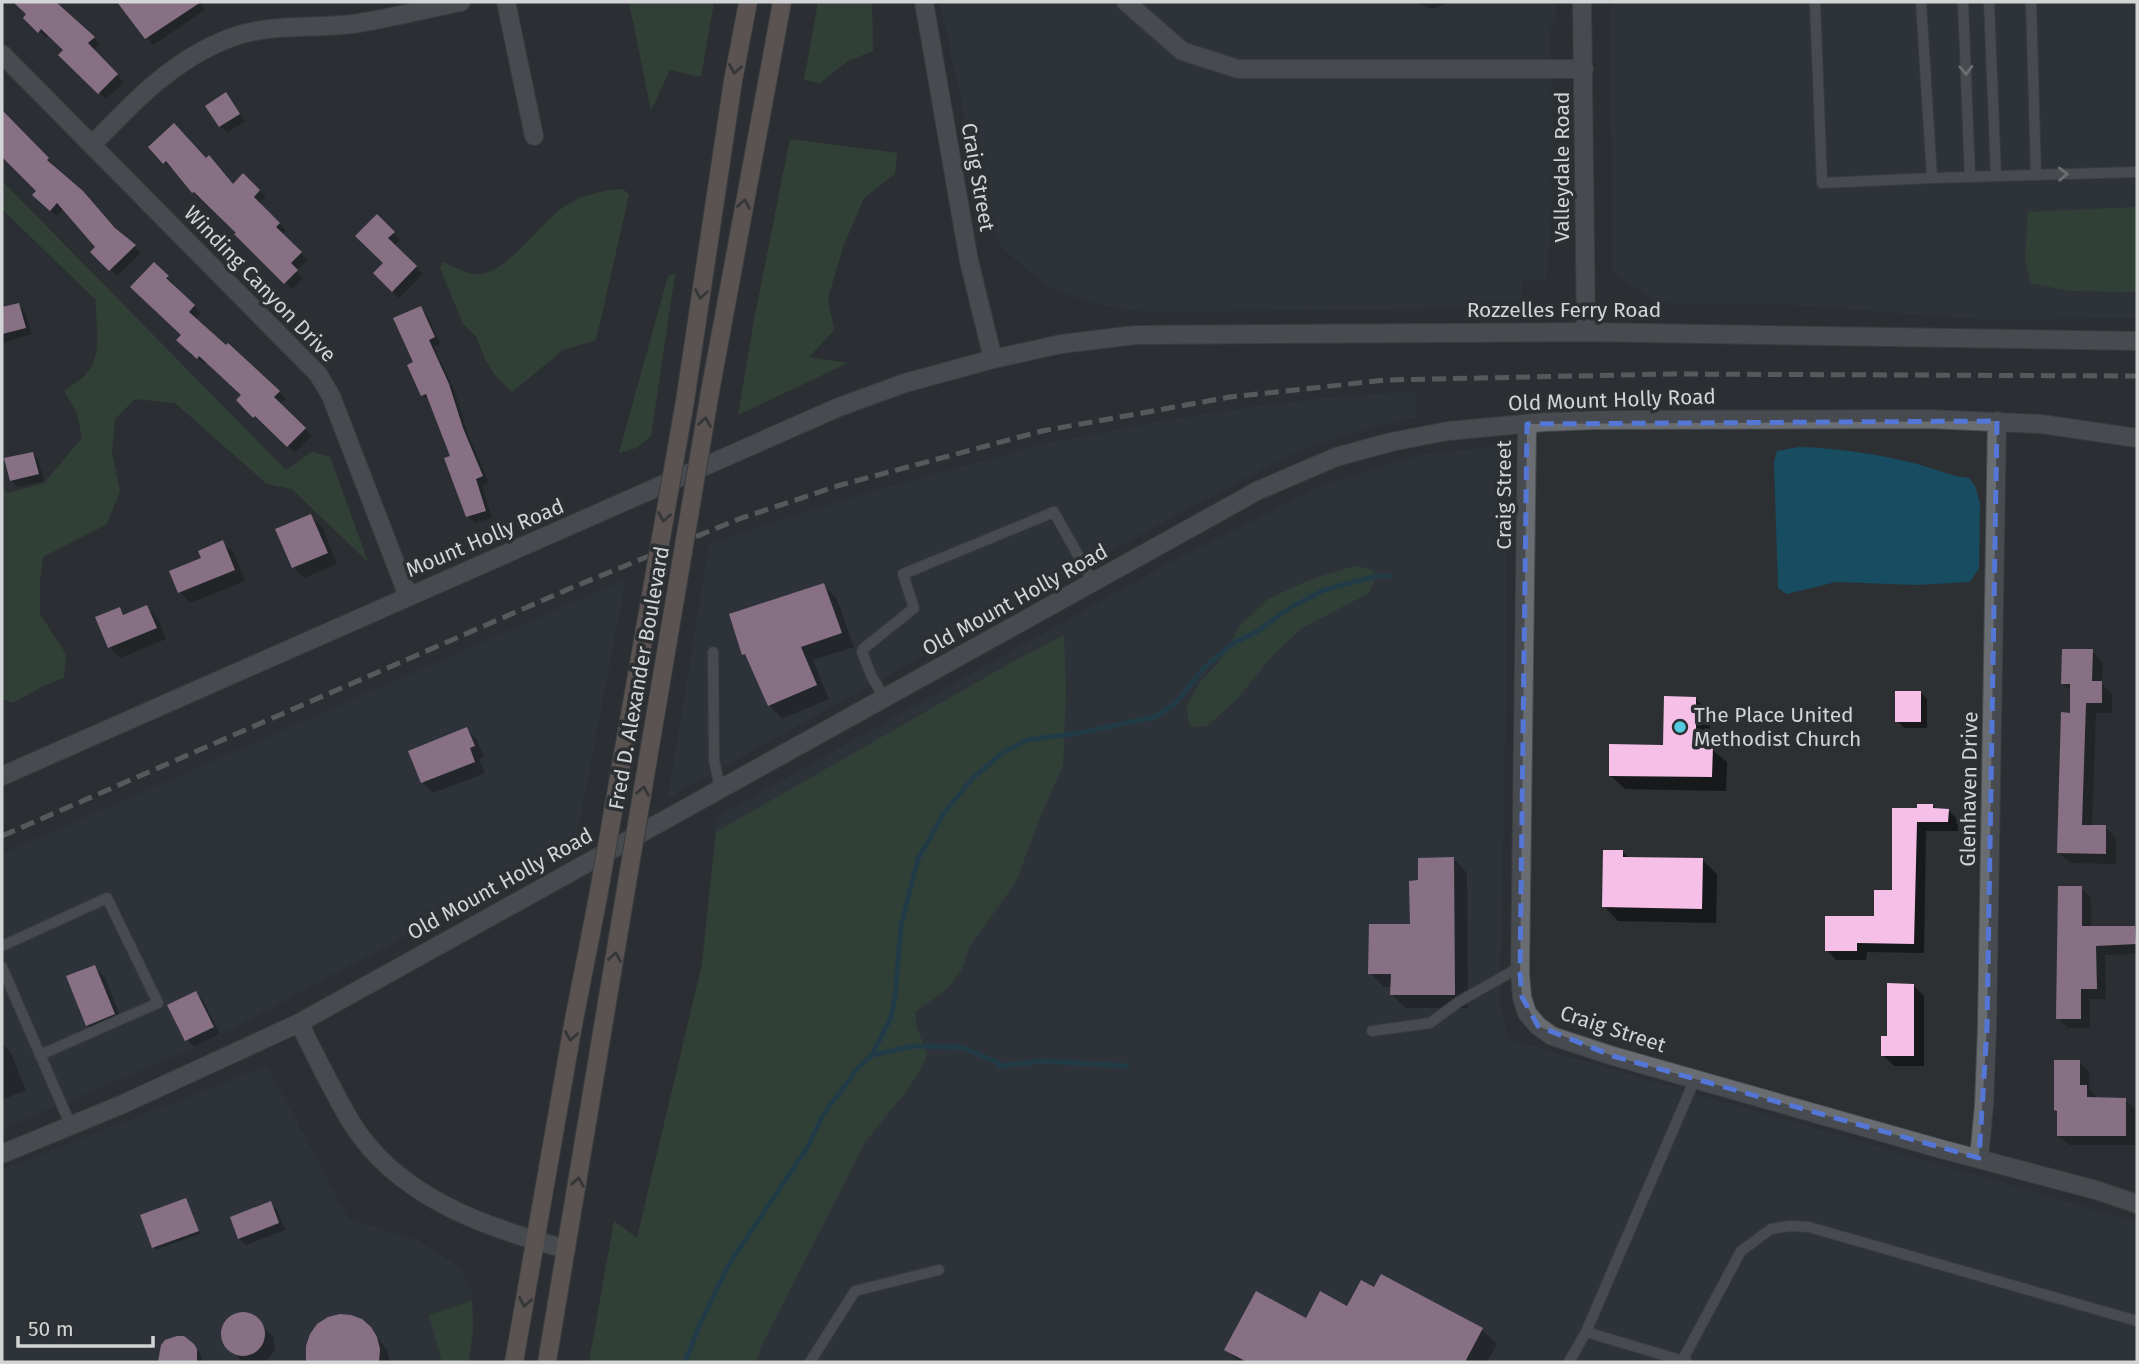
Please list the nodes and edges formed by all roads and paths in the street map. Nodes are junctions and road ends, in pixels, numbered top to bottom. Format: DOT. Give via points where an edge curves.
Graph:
graph roads {
  1 [pos="461,2"];
  2 [pos="506,2"];
  3 [pos="748,2"];
  4 [pos="782,2"];
  5 [pos="924,2"];
  6 [pos="1126,2"];
  7 [pos="1582,2"];
  8 [pos="1815,2"];
  9 [pos="1921,2"];
  10 [pos="1963,2"];
  11 [pos="1989,2"];
  12 [pos="2031,2"];
  13 [pos="2,54"];
  14 [pos="1584,69"];
  15 [pos="534,136"];
  16 [pos="93,144"];
  17 [pos="2137,172"];
  18 [pos="2036,175"];
  19 [pos="1996,176"];
  20 [pos="1970,177"];
  21 [pos="1932,178"];
  22 [pos="1586,332"];
  23 [pos="2137,341"];
  24 [pos="993,359"];
  25 [pos="1997,421"];
  26 [pos="1527,424"];
  27 [pos="2137,438"];
  28 [pos="1093,582"];
  29 [pos="408,596"];
  30 [pos="713,652"];
  31 [pos="885,699"];
  32 [pos="2,776"];
  33 [pos="720,788"];
  34 [pos="2,946"];
  35 [pos="2,967"];
  36 [pos="1520,967"];
  37 [pos="299,1023"];
  38 [pos="1372,1031"];
  39 [pos="40,1055"];
  40 [pos="1695,1079"];
  41 [pos="71,1126"];
  42 [pos="2,1154"];
  43 [pos="1979,1158"];
  44 [pos="2137,1204"];
  45 [pos="535,1241"];
  46 [pos="566,1249"];
  47 [pos="939,1270"];
  48 [pos="2137,1321"];
  49 [pos="1586,1332"];
  50 [pos="514,1362"];
  51 [pos="547,1362"];
  52 [pos="810,1362"];
  53 [pos="1569,1362"];
  54 [pos="1685,1362"];
  1 -- 16 [label="street" via="366,22 281,27 228,39 152,85"];
  2 -- 15 [label="street"];
  3 -- 45 [label="main road, Fred D. Alexander Boulevard, one-way, bridge" via="685,401"];
  46 -- 4 [label="main road, Fred D. Alexander Boulevard, one-way, bridge" via="710,392"];
  5 -- 24 [label="street, Craig Street" via="969,261"];
  6 -- 14 [label="street" via="1182,51 1238,69"];
  7 -- 14 [label="street, Valleydale Road"];
  8 -- 21 [label="lane" via="1822,183"];
  9 -- 21 [label="lane"];
  10 -- 20 [label="lane, one-way"];
  11 -- 19 [label="lane"];
  12 -- 18 [label="lane"];
  13 -- 16 [label="street, Winding Canyon Drive"];
  14 -- 22 [label="street, Valleydale Road"];
  16 -- 29 [label="street, Winding Canyon Drive" via="318,374 331,396"];
  18 -- 17 [label="lane, one-way"];
  18 -- 19 [label="lane"];
  19 -- 20 [label="lane"];
  20 -- 21 [label="lane"];
  22 -- 23 [label="street, Rozzelles Ferry Road"];
  22 -- 24 [label="street, Rozzelles Ferry Road" via="1156,334 1061,344"];
  24 -- 29 [label="street, Mount Holly Road" via="839,407"];
  25 -- 26 [label="street, Old Mount Holly Road" via="1595,419"];
  25 -- 27 [label="street, Old Mount Holly Road"];
  25 -- 43 [label="street, Glenhaven Drive" via="1988,1000"];
  26 -- 28 [label="street, Old Mount Holly Road" via="1448,431 1336,457 1257,492"];
  26 -- 36 [label="street, Craig Street"];
  28 -- 31 [label="street, Old Mount Holly Road"];
  28 -- 31 [label="lane" via="1054,512 903,574 914,608 862,652"];
  29 -- 32 [label="street, Mount Holly Road"];
  30 -- 33 [label="lane" via="714,760"];
  31 -- 33 [label="street, Old Mount Holly Road"];
  33 -- 37 [label="street, Old Mount Holly Road"];
  34 -- 39 [label="lane" via="107,898 158,1003"];
  35 -- 39 [label="lane"];
  36 -- 38 [label="lane" via="1430,1023"];
  36 -- 40 [label="street, Craig Street" via="1527,1013 1552,1036"];
  37 -- 41 [label="street, Old Mount Holly Road"];
  37 -- 45 [label="street" via="352,1123 382,1160 457,1212"];
  39 -- 41 [label="lane"];
  40 -- 43 [label="street, Craig Street"];
  40 -- 49 [label="lane"];
  41 -- 42 [label="street, Old Mount Holly Road"];
  43 -- 44 [label="street, Craig Street"];
  45 -- 46 [label="street"];
  45 -- 50 [label="main road, Fred D. Alexander Boulevard, one-way"];
  46 -- 51 [label="main road, Fred D. Alexander Boulevard"];
  47 -- 52 [label="lane" via="855,1291"];
  48 -- 54 [label="lane" via="1809,1227 1790,1226 1771,1229 1741,1251"];
  49 -- 53 [label="lane"];
  49 -- 54 [label="lane"];
}
